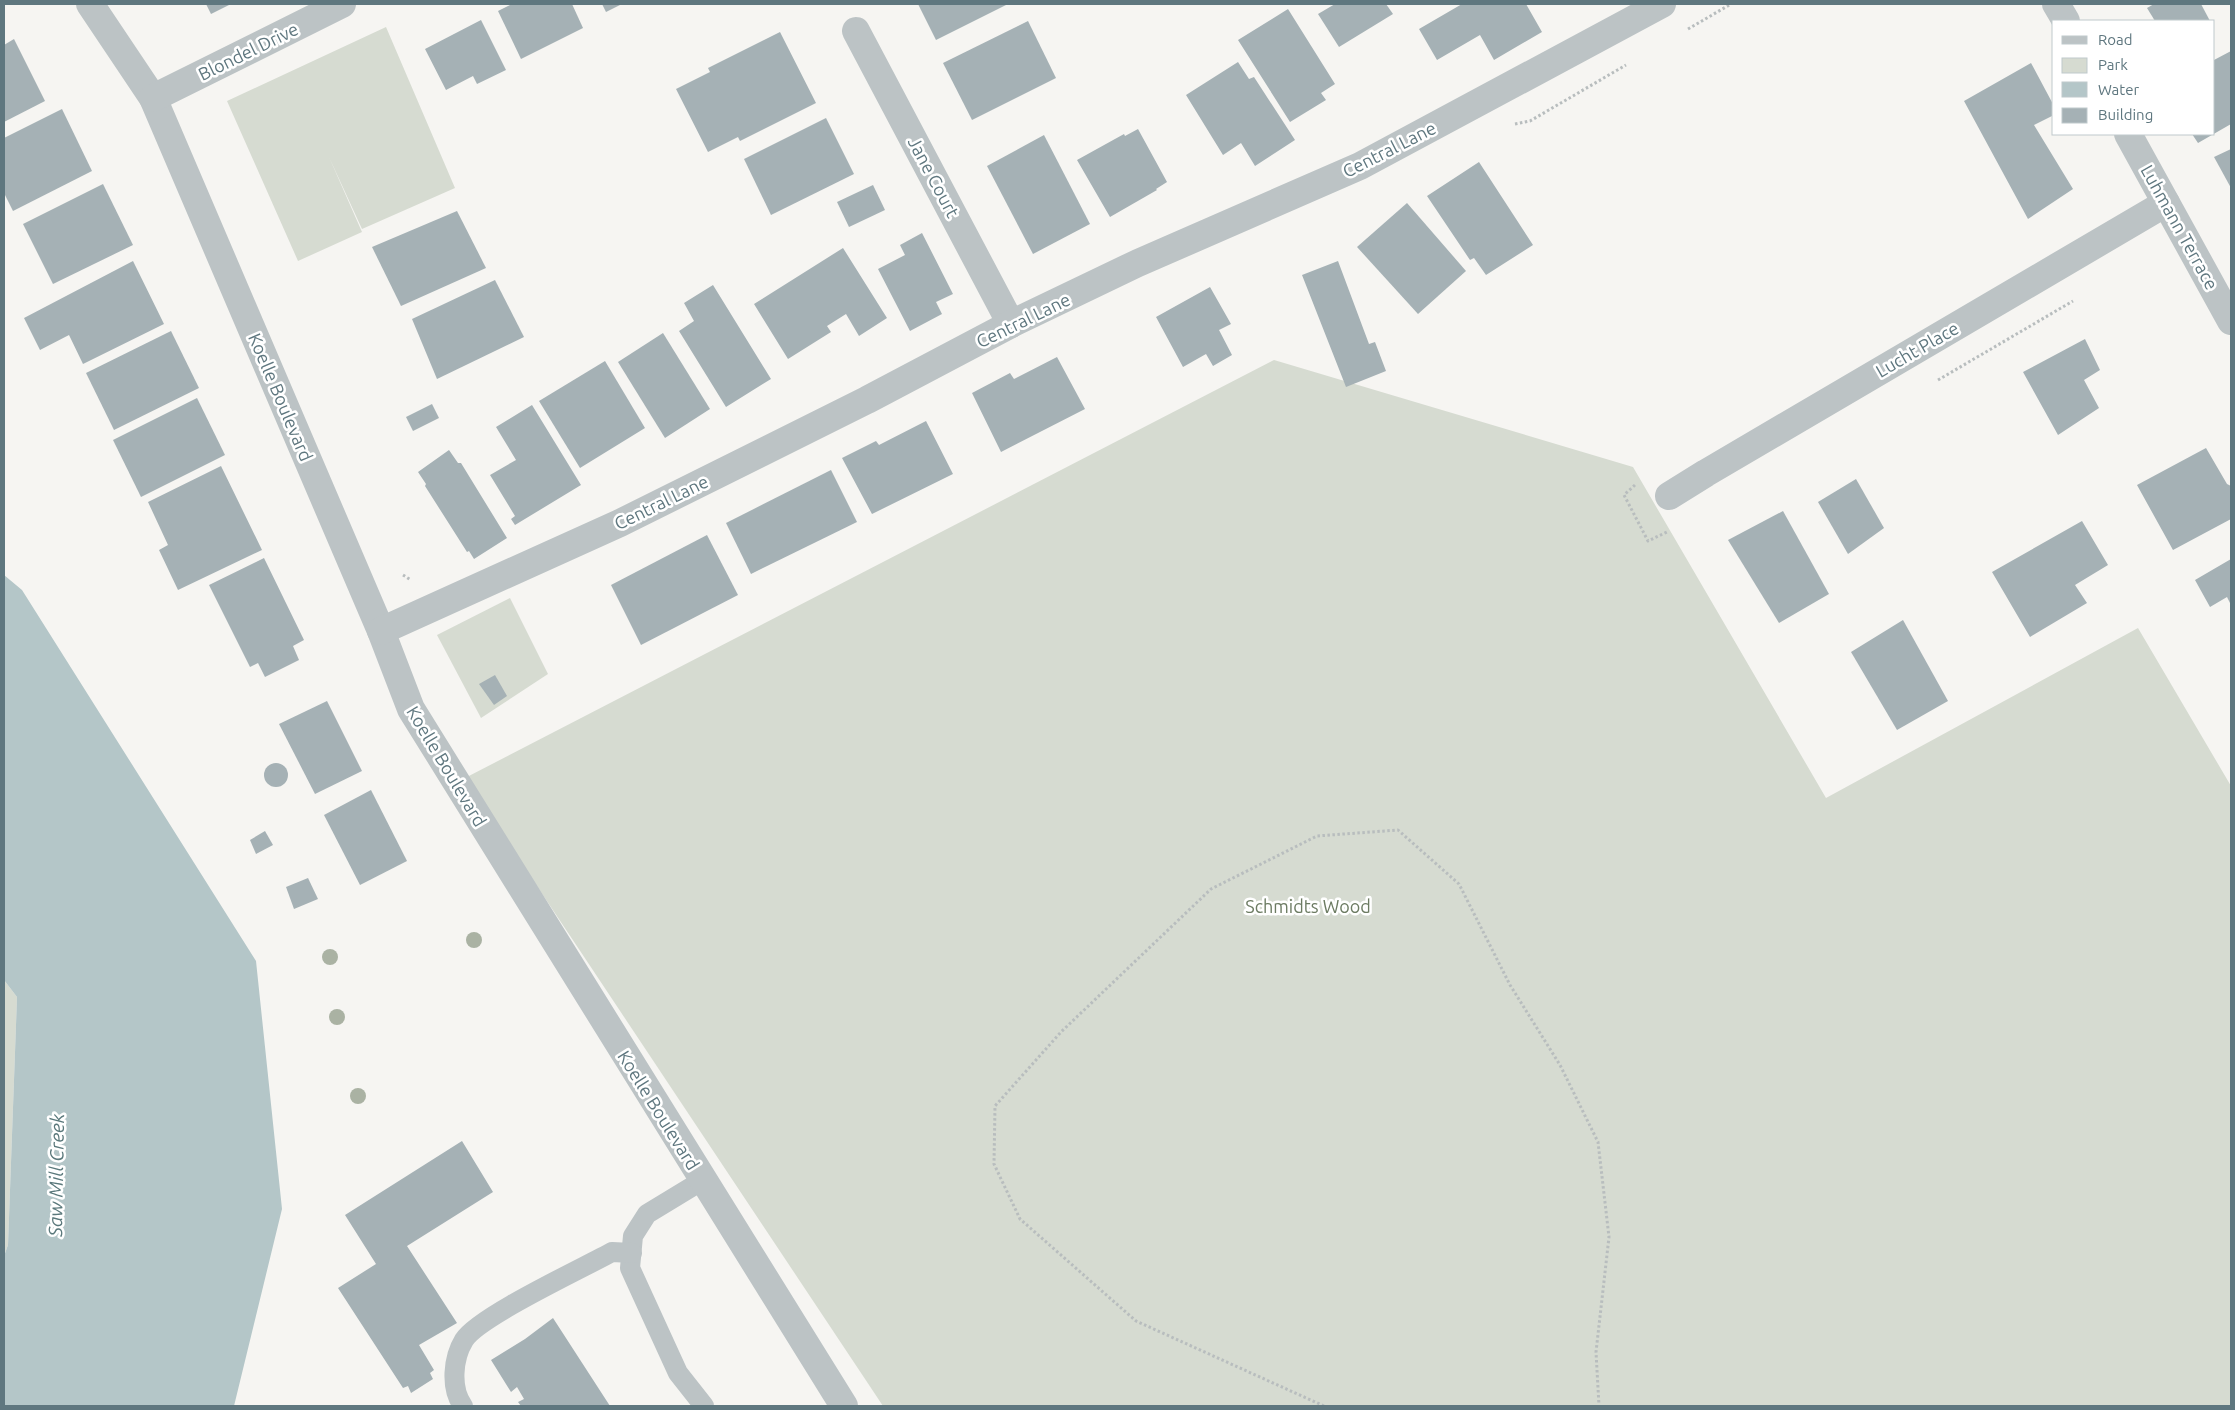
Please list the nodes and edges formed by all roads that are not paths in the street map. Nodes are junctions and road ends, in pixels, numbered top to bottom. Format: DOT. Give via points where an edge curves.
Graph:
graph roads {
  1 [pos="90,4"];
  2 [pos="342,4"];
  3 [pos="1662,4"];
  4 [pos="2056,4"];
  5 [pos="1622,13"];
  6 [pos="2065,20"];
  7 [pos="856,31"];
  8 [pos="153,98"];
  9 [pos="2129,135"];
  10 [pos="2166,203"];
  11 [pos="2231,321"];
  12 [pos="1012,324"];
  13 [pos="1669,496"];
  14 [pos="381,631"];
  15 [pos="703,1180"];
  16 [pos="632,1253"];
  17 [pos="463,1406"];
  18 [pos="704,1406"];
  19 [pos="844,1406"];
  1 -- 8 [label="street, Koelle Boulevard"];
  2 -- 8 [label="street, Blondel Drive"];
  3 -- 5 [label="street, Central Lane"];
  4 -- 6 [label="street"];
  5 -- 12 [label="street, Central Lane" via="1360,166 1138,264"];
  7 -- 12 [label="street, Jane Court"];
  8 -- 14 [label="street, Koelle Boulevard"];
  9 -- 10 [label="street, Luhmann Terrace"];
  10 -- 11 [label="street, Luhmann Terrace"];
  10 -- 13 [label="street, Lucht Place"];
  12 -- 14 [label="street, Central Lane" via="620,523"];
  14 -- 15 [label="street, Koelle Boulevard" via="411,709"];
  15 -- 16 [label="lane" via="647,1214 633,1236"];
  15 -- 19 [label="street, Koelle Boulevard"];
  16 -- 17 [label="lane" via="612,1252 484,1321 464,1340 453,1372"];
  16 -- 18 [label="lane" via="630,1268 678,1373"];
}
